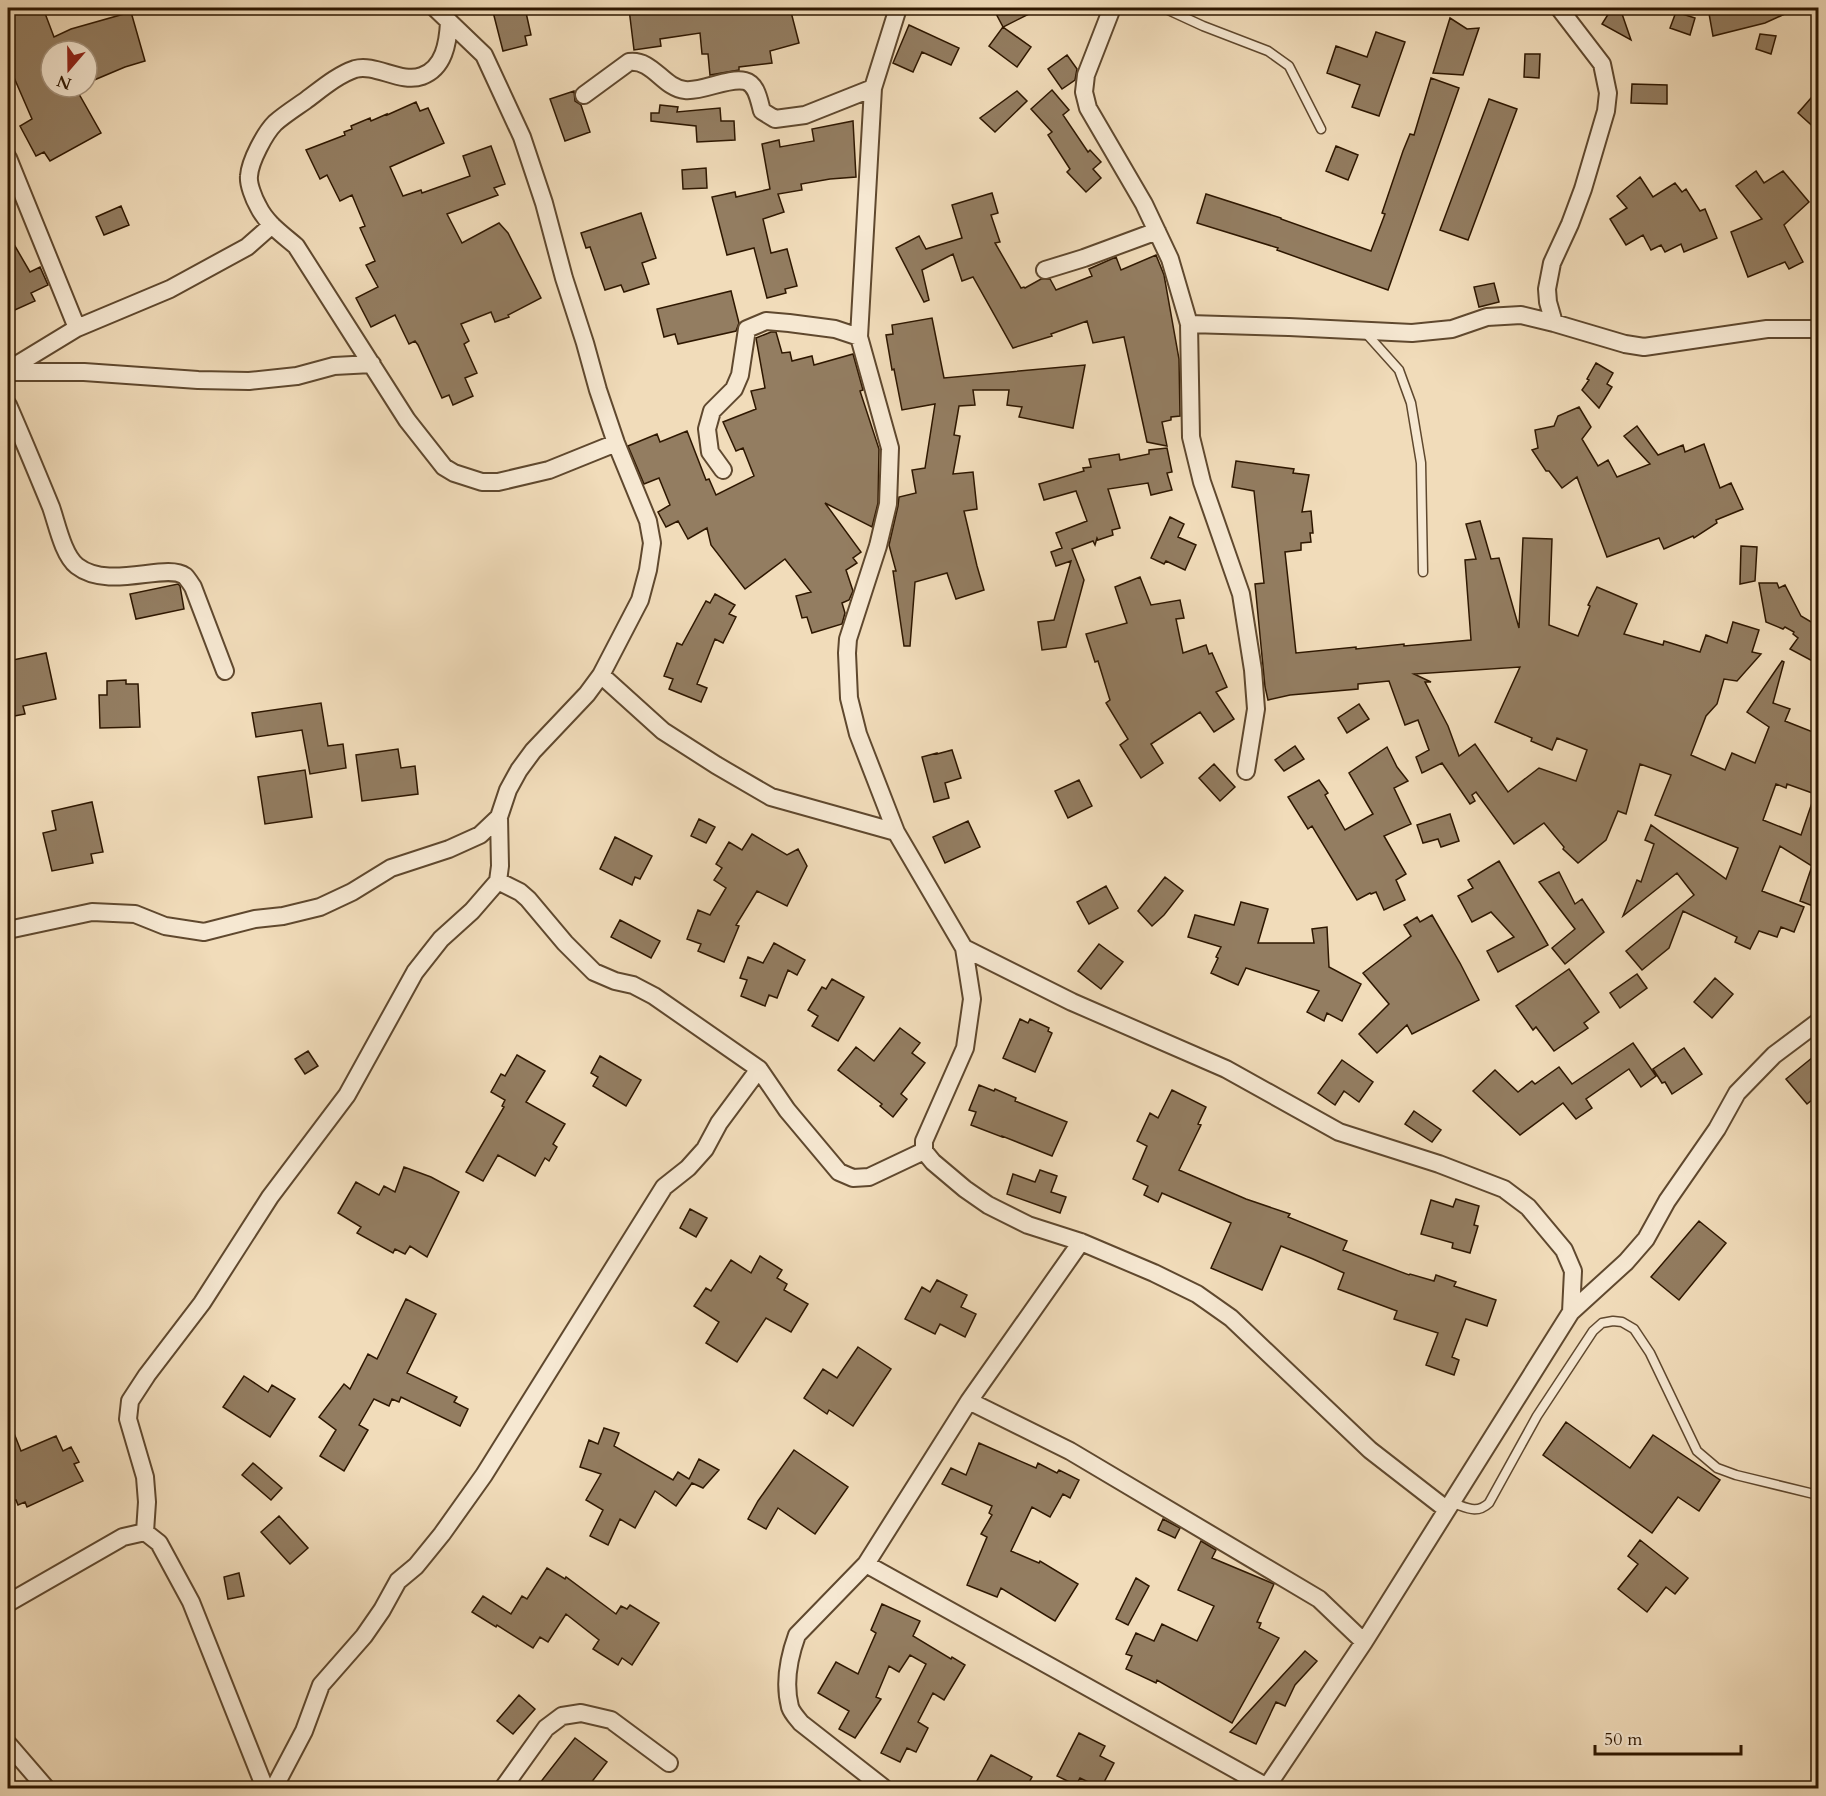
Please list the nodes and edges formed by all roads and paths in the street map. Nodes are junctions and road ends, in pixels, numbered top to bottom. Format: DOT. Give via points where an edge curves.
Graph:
graph roads {
  1 [pos="435,8"];
  2 [pos="898,8"];
  3 [pos="1112,8"];
  4 [pos="1164,8"];
  5 [pos="1559,8"];
  6 [pos="449,22"];
  7 [pos="873,88"];
  8 [pos="584,95"];
  9 [pos="1321,129"];
  10 [pos="8,158"];
  11 [pos="272,225"];
  12 [pos="1157,231"];
  13 [pos="1044,270"];
  14 [pos="1554,323"];
  15 [pos="1189,324"];
  16 [pos="77,328"];
  17 [pos="1818,329"];
  18 [pos="1364,331"];
  19 [pos="860,337"];
  20 [pos="372,364"];
  21 [pos="8,371"];
  22 [pos="8,405"];
  23 [pos="616,443"];
  24 [pos="723,470"];
  25 [pos="1423,572"];
  26 [pos="225,671"];
  27 [pos="601,675"];
  28 [pos="1246,771"];
  29 [pos="500,817"];
  30 [pos="896,832"];
  31 [pos="498,881"];
  32 [pos="8,930"];
  33 [pos="964,948"];
  34 [pos="1818,1022"];
  35 [pos="759,1069"];
  36 [pos="924,1152"];
  37 [pos="1081,1242"];
  38 [pos="1571,1312"];
  39 [pos="969,1401"];
  40 [pos="1818,1495"];
  41 [pos="1448,1506"];
  42 [pos="145,1532"];
  43 [pos="866,1564"];
  44 [pos="8,1603"];
  45 [pos="1364,1642"];
  46 [pos="8,1744"];
  47 [pos="669,1763"];
  48 [pos="46,1788"];
  49 [pos="265,1788"];
  50 [pos="274,1788"];
  51 [pos="503,1788"];
  52 [pos="884,1788"];
  53 [pos="1267,1788"];
  1 -- 6 [label="street"];
  2 -- 7 [label="street"];
  3 -- 12 [label="street" via="1086,75 1084,92 1088,108"];
  4 -- 9 [label="lane" via="1269,51 1289,66"];
  5 -- 14 [label="street" via="1602,64 1608,93 1583,189 1552,263 1547,289"];
  6 -- 11 [label="street" via="442,57 424,76 357,69 275,123 265,136 249,176 258,206"];
  6 -- 23 [label="street" via="484,55 522,137"];
  7 -- 8 [label="street" via="806,115 775,118 762,111 754,87 746,81 683,90 637,61 629,62"];
  7 -- 19 [label="street"];
  10 -- 16 [label="street"];
  11 -- 16 [label="street" via="248,247 170,289"];
  11 -- 20 [label="street" via="296,246"];
  12 -- 13 [label="street"];
  12 -- 15 [label="street"];
  14 -- 17 [label="street" via="1644,347 1767,329"];
  14 -- 18 [label="street" via="1521,315 1487,317 1452,329 1412,333"];
  15 -- 18 [label="street"];
  15 -- 28 [label="street" via="1191,438 1208,503 1241,594 1253,670 1257,709"];
  16 -- 21 [label="street"];
  18 -- 25 [label="lane" via="1399,370 1411,403 1421,463"];
  19 -- 24 [label="street" via="835,329 766,321 747,328 740,375 734,389 712,411 707,429 710,452"];
  19 -- 30 [label="street" via="891,448 888,504 848,639 847,674 858,734"];
  20 -- 21 [label="street" via="334,366 297,376 249,381"];
  20 -- 23 [label="street" via="406,420 444,466 467,478 498,482 549,470"];
  22 -- 26 [label="street" via="68,556 92,574 118,578 174,573 184,576 193,587"];
  23 -- 27 [label="street" via="648,521 652,543 640,600"];
  27 -- 29 [label="street" via="519,770"];
  27 -- 30 [label="street" via="663,731 771,797"];
  29 -- 31 [label="street"];
  29 -- 32 [label="street" via="480,835 391,868 320,907 283,916 204,932 165,926 135,914 93,912"];
  30 -- 33 [label="street"];
  31 -- 35 [label="street" via="528,899 594,972 654,996"];
  31 -- 42 [label="street" via="441,939 415,972 347,1095 270,1197 202,1304 130,1401 128,1419 145,1477"];
  33 -- 36 [label="street" via="972,999 964,1048 924,1141"];
  33 -- 38 [label="street" via="1072,1002 1226,1069 1339,1132 1504,1189 1528,1207 1564,1250 1573,1271"];
  34 -- 38 [label="street" via="1774,1055 1737,1093 1646,1239"];
  35 -- 36 [label="street" via="787,1110 839,1172 853,1178 869,1177"];
  35 -- 50 [label="street" via="705,1149 664,1187 484,1475 442,1534 398,1581 364,1636 321,1685 304,1731"];
  36 -- 37 [label="street" via="964,1189 988,1204 1028,1225"];
  37 -- 39 [label="street"];
  37 -- 41 [label="street" via="1154,1272 1197,1294 1231,1318 1370,1450"];
  38 -- 41 [label="street"];
  39 -- 43 [label="street"];
  39 -- 45 [label="street" via="1070,1451 1318,1599"];
  40 -- 41 [label="lane" via="1717,1468 1697,1451 1650,1353 1634,1329 1613,1321 1602,1323 1593,1331 1537,1416 1489,1503 1475,1510"];
  41 -- 45 [label="street"];
  42 -- 44 [label="street" via="123,1537"];
  42 -- 49 [label="street" via="159,1543 191,1602"];
  43 -- 52 [label="street" via="797,1635 787,1682 790,1709 801,1723"];
  43 -- 53 [label="street"];
  45 -- 53 [label="street"];
  46 -- 48 [label="street"];
  47 -- 51 [label="street" via="611,1720 581,1713 562,1716 546,1728"];
}
